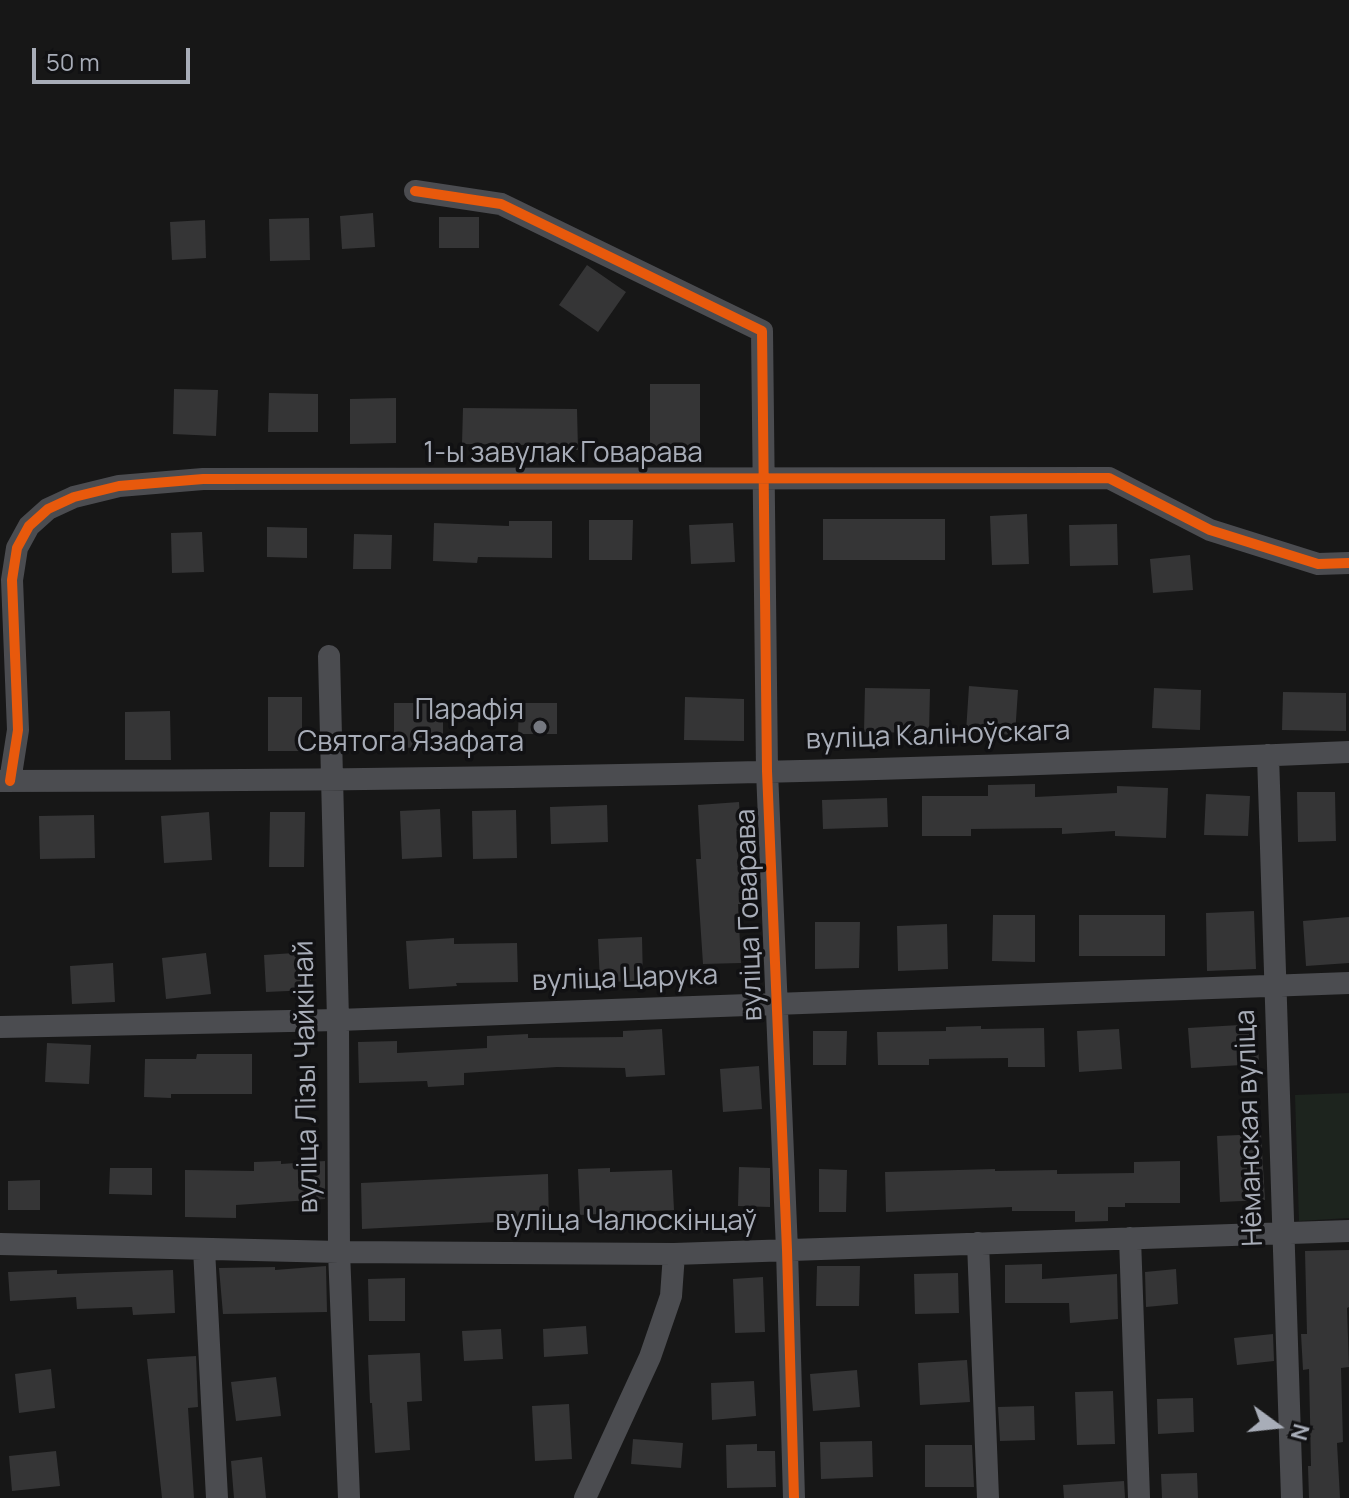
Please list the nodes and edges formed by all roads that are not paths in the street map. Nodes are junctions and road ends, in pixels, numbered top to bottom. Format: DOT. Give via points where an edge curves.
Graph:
graph roads {
  1 [pos="415,191"];
  2 [pos="764,478"];
  3 [pos="1349,563"];
  4 [pos="329,656"];
  5 [pos="1349,752"];
  6 [pos="1268,755"];
  7 [pos="767,771"];
  8 [pos="331,780"];
  9 [pos="5,781"];
  10 [pos="1349,983"];
  11 [pos="1275,985"];
  12 [pos="777,1004"];
  13 [pos="338,1020"];
  14 [pos="0,1027"];
  15 [pos="1349,1231"];
  16 [pos="1284,1232"];
  17 [pos="1130,1238"];
  18 [pos="978,1243"];
  19 [pos="0,1244"];
  20 [pos="204,1249"];
  21 [pos="787,1250"];
  22 [pos="339,1252"];
  23 [pos="674,1254"];
  24 [pos="217,1498"];
  25 [pos="349,1498"];
  26 [pos="585,1498"];
  27 [pos="794,1498"];
  28 [pos="988,1498"];
  29 [pos="1139,1498"];
  30 [pos="1292,1498"];
  1 -- 2 [label="street, вуліца Говарава" via="501,204 762,331"];
  2 -- 3 [label="street, 1-ы завулак Говарава" via="1109,478 1210,530 1318,564"];
  2 -- 7 [label="street, вуліца Говарава"];
  2 -- 9 [label="street, 1-ы завулак Говарава" via="203,479 119,486 74,497 48,509 29,526 17,548 12,580 18,730"];
  4 -- 8 [label="street, вуліца Лізы Чайкінай"];
  5 -- 6 [label="street, вуліца Каліноўскага"];
  6 -- 7 [label="street, вуліца Каліноўскага"];
  6 -- 11 [label="street, Нёманская вуліца"];
  7 -- 8 [label="street, вуліца Каліноўскага"];
  7 -- 12 [label="street, вуліца Говарава"];
  8 -- 9 [label="street, вуліца Каліноўскага"];
  8 -- 13 [label="street, вуліца Лізы Чайкінай"];
  10 -- 11 [label="street, вуліца Царука"];
  11 -- 12 [label="street, вуліца Царука"];
  11 -- 16 [label="street, Нёманская вуліца"];
  12 -- 13 [label="street, вуліца Царука"];
  12 -- 21 [label="street, вуліца Говарава"];
  13 -- 14 [label="street, вуліца Царука"];
  13 -- 22 [label="street, вуліца Лізы Чайкінай"];
  15 -- 16 [label="street, вуліца Чалюскінцаў"];
  16 -- 17 [label="street, вуліца Чалюскінцаў"];
  16 -- 30 [label="street, Нёманская вуліца"];
  17 -- 18 [label="street, вуліца Чалюскінцаў"];
  17 -- 29 [label="street"];
  18 -- 21 [label="street, вуліца Чалюскінцаў"];
  18 -- 28 [label="street"];
  19 -- 20 [label="street, вуліца Чалюскінцаў"];
  20 -- 22 [label="street, вуліца Чалюскінцаў"];
  20 -- 24 [label="street"];
  21 -- 23 [label="street, вуліца Чалюскінцаў"];
  21 -- 27 [label="street, вуліца Говарава"];
  22 -- 23 [label="street, вуліца Чалюскінцаў"];
  22 -- 25 [label="street, вуліца Лізы Чайкінай"];
  23 -- 26 [label="street" via="671,1296 650,1357"];
}
